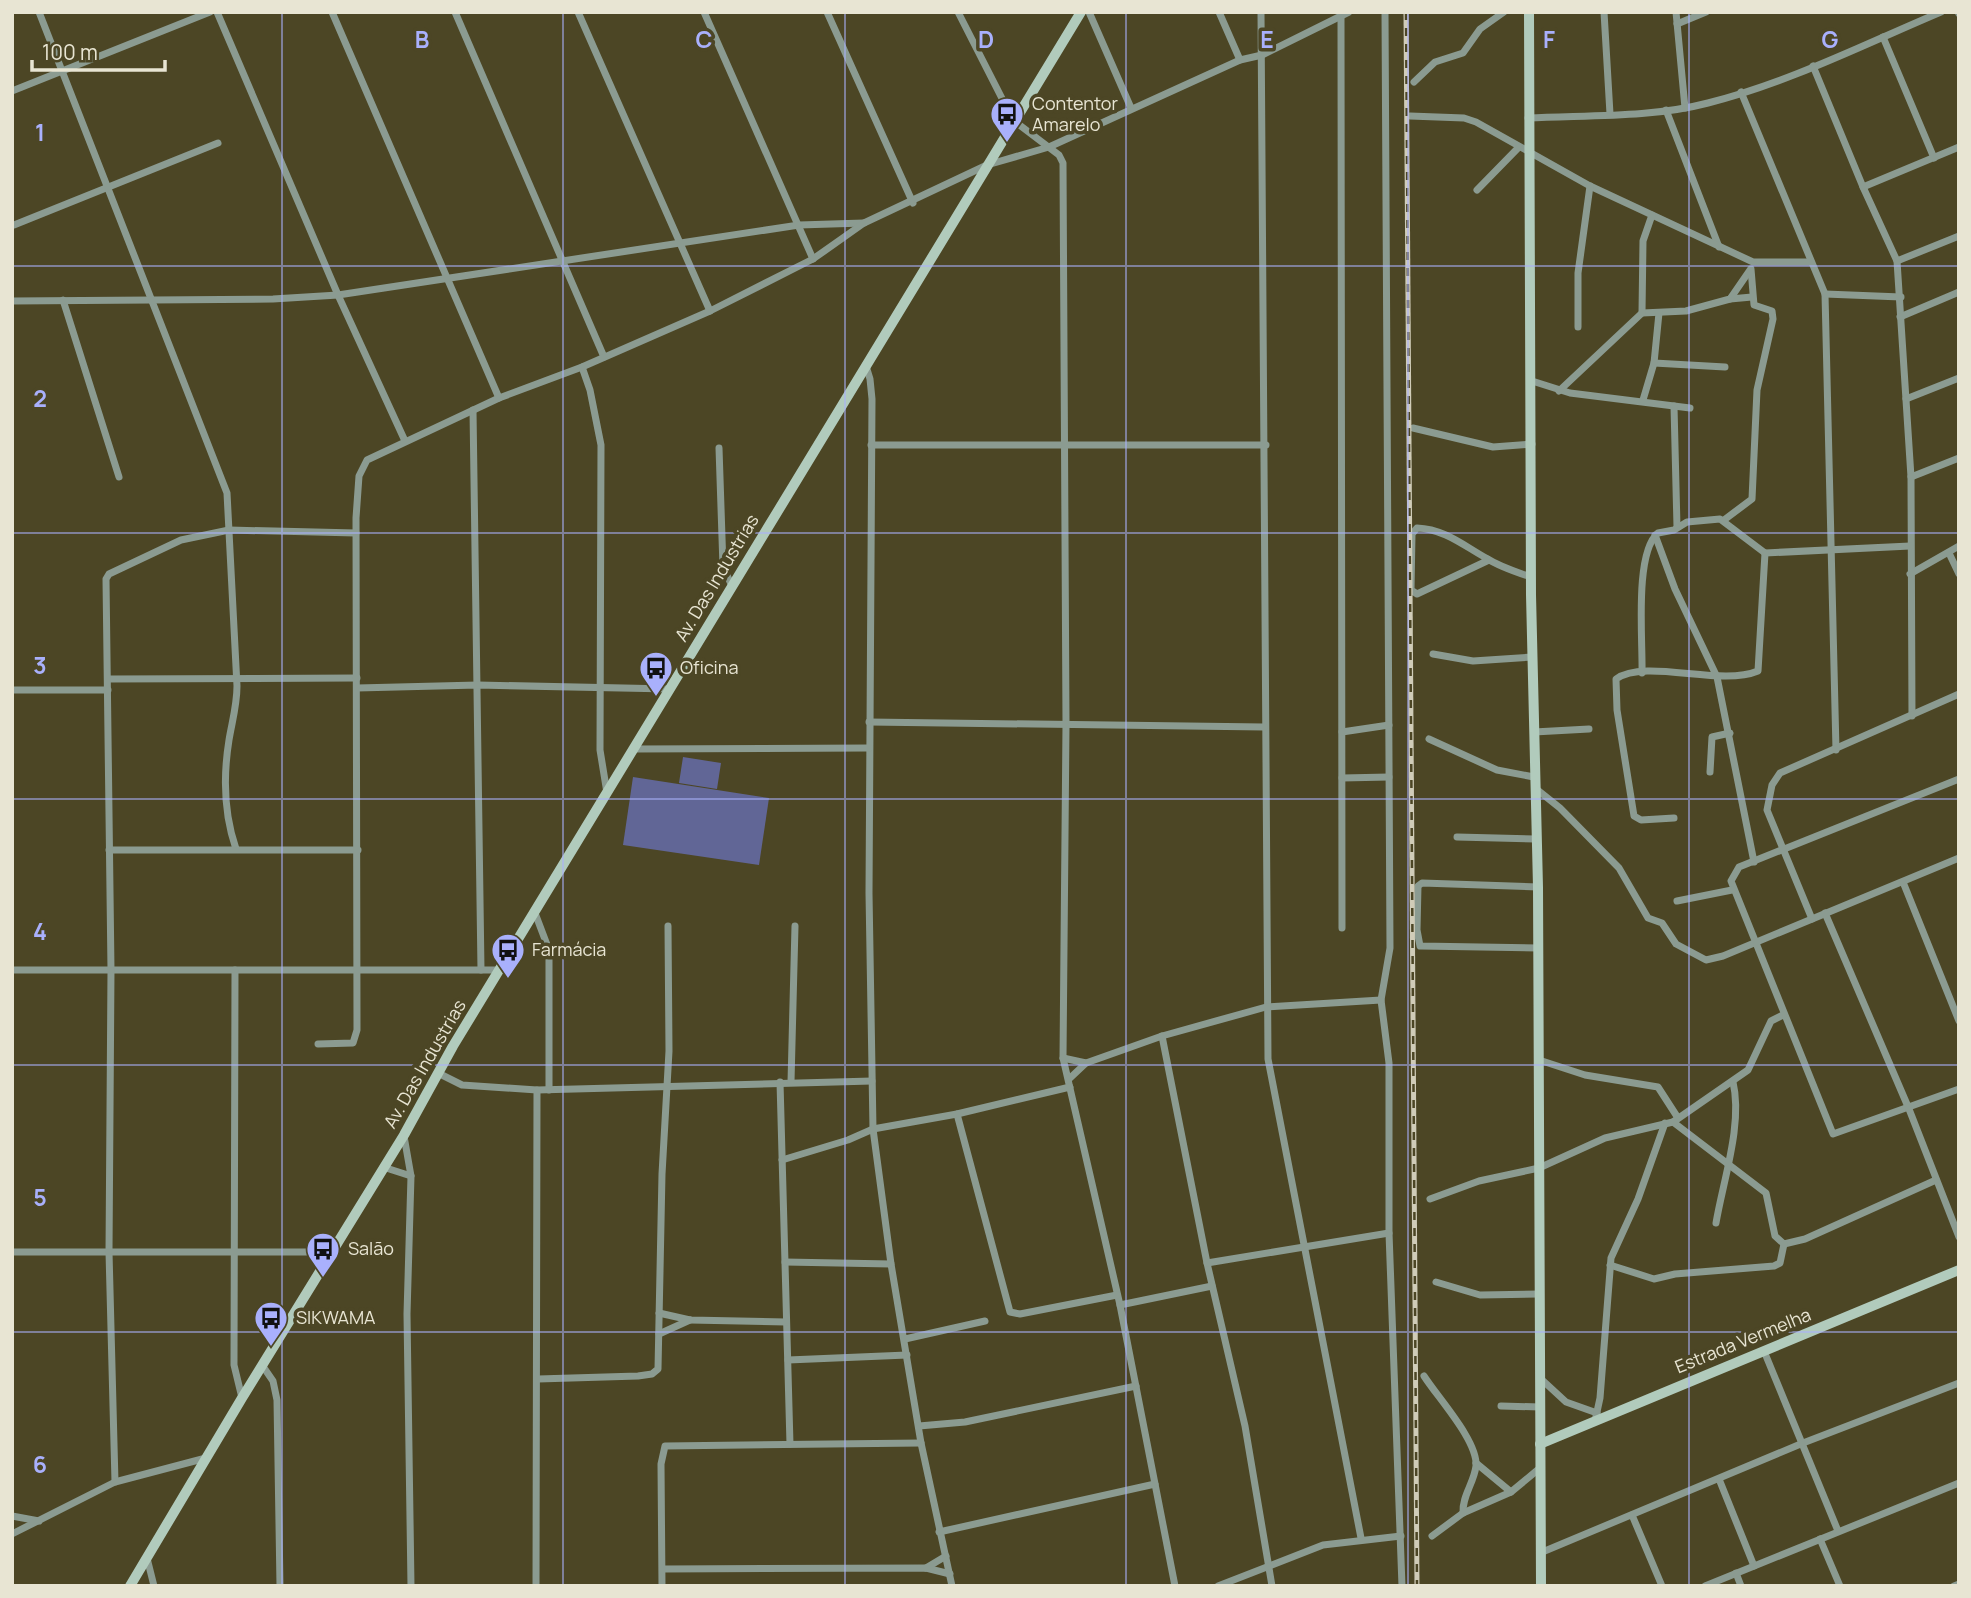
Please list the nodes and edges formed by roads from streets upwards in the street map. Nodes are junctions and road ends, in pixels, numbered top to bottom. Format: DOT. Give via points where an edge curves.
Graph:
graph roads {
  1 [pos="39,12"];
  2 [pos="210,12"];
  3 [pos="216,12"];
  4 [pos="332,12"];
  5 [pos="455,12"];
  6 [pos="578,12"];
  7 [pos="704,12"];
  8 [pos="827,12"];
  9 [pos="958,12"];
  10 [pos="1081,12"];
  11 [pos="1089,12"];
  12 [pos="1219,12"];
  13 [pos="1261,12"];
  14 [pos="1349,12"];
  15 [pos="1385,12"];
  16 [pos="1504,12"];
  17 [pos="1529,12"];
  18 [pos="1604,12"];
  19 [pos="1676,12"];
  20 [pos="1706,12"];
  21 [pos="1941,12"];
  22 [pos="1340,18"];
  23 [pos="1676,24"];
  24 [pos="1883,37"];
  25 [pos="1262,55"];
  26 [pos="1240,60"];
  27 [pos="1813,66"];
  28 [pos="62,71"];
  29 [pos="1415,82"];
  30 [pos="12,90"];
  31 [pos="1741,92"];
  32 [pos="1131,108"];
  33 [pos="1685,108"];
  34 [pos="1666,110"];
  35 [pos="1610,114"];
  36 [pos="1410,116"];
  37 [pos="1528,118"];
  38 [pos="1013,121"];
  39 [pos="218,143"];
  40 [pos="1049,147"];
  41 [pos="1959,147"];
  42 [pos="1523,150"];
  43 [pos="1934,158"];
  44 [pos="987,164"];
  45 [pos="1590,186"];
  46 [pos="1863,187"];
  47 [pos="108,188"];
  48 [pos="1477,190"];
  49 [pos="913,202"];
  50 [pos="1652,215"];
  51 [pos="864,223"];
  52 [pos="14,225"];
  53 [pos="799,225"];
  54 [pos="1959,236"];
  55 [pos="679,242"];
  56 [pos="1719,247"];
  57 [pos="813,259"];
  58 [pos="1811,261"];
  59 [pos="1897,261"];
  60 [pos="564,263"];
  61 [pos="1752,266"];
  62 [pos="447,280"];
  63 [pos="1959,292"];
  64 [pos="1825,294"];
  65 [pos="338,295"];
  66 [pos="1901,297"];
  67 [pos="1752,298"];
  68 [pos="149,299"];
  69 [pos="1730,299"];
  70 [pos="63,300"];
  71 [pos="12,301"];
  72 [pos="710,311"];
  73 [pos="1643,313"];
  74 [pos="1659,313"];
  75 [pos="1900,317"];
  76 [pos="1578,327"];
  77 [pos="604,357"];
  78 [pos="1654,363"];
  79 [pos="866,366"];
  80 [pos="582,367"];
  81 [pos="1725,367"];
  82 [pos="1959,378"];
  83 [pos="1532,381"];
  84 [pos="1559,391"];
  85 [pos="499,398"];
  86 [pos="1906,399"];
  87 [pos="1643,401"];
  88 [pos="1674,406"];
  89 [pos="1690,408"];
  90 [pos="473,410"];
  91 [pos="1413,428"];
  92 [pos="405,441"];
  93 [pos="1532,444"];
  94 [pos="871,445"];
  95 [pos="1063,445"];
  96 [pos="1266,445"];
  97 [pos="719,448"];
  98 [pos="1959,458"];
  99 [pos="119,477"];
  100 [pos="1911,477"];
  101 [pos="1724,520"];
  102 [pos="1677,527"];
  103 [pos="229,530"];
  104 [pos="356,533"];
  105 [pos="1655,535"];
  106 [pos="1910,546"];
  107 [pos="1959,546"];
  108 [pos="1832,551"];
  109 [pos="1765,553"];
  110 [pos="1949,553"];
  111 [pos="1489,560"];
  112 [pos="1910,574"];
  113 [pos="1959,574"];
  114 [pos="1531,577"];
  115 [pos="732,586"];
  116 [pos="1433,654"];
  117 [pos="1532,657"];
  118 [pos="1642,673"];
  119 [pos="235,677"];
  120 [pos="1717,677"];
  121 [pos="356,678"];
  122 [pos="108,679"];
  123 [pos="478,685"];
  124 [pos="599,687"];
  125 [pos="357,688"];
  126 [pos="670,689"];
  127 [pos="12,690"];
  128 [pos="108,690"];
  129 [pos="1959,694"];
  130 [pos="1912,716"];
  131 [pos="869,722"];
  132 [pos="1066,724"];
  133 [pos="1389,725"];
  134 [pos="1264,727"];
  135 [pos="1589,729"];
  136 [pos="1342,732"];
  137 [pos="1534,732"];
  138 [pos="1730,733"];
  139 [pos="1429,739"];
  140 [pos="869,748"];
  141 [pos="635,749"];
  142 [pos="1836,750"];
  143 [pos="1710,772"];
  144 [pos="1389,777"];
  145 [pos="1342,778"];
  146 [pos="1959,779"];
  147 [pos="1534,782"];
  148 [pos="607,793"];
  149 [pos="1674,818"];
  150 [pos="229,828"];
  151 [pos="1457,838"];
  152 [pos="1536,839"];
  153 [pos="236,849"];
  154 [pos="110,850"];
  155 [pos="223,850"];
  156 [pos="358,850"];
  157 [pos="1784,851"];
  158 [pos="1959,858"];
  159 [pos="1754,862"];
  160 [pos="1903,882"];
  161 [pos="1538,887"];
  162 [pos="1732,890"];
  163 [pos="1678,901"];
  164 [pos="535,913"];
  165 [pos="1825,913"];
  166 [pos="1812,919"];
  167 [pos="668,926"];
  168 [pos="795,926"];
  169 [pos="1342,928"];
  170 [pos="1755,942"];
  171 [pos="1538,948"];
  172 [pos="12,970"];
  173 [pos="111,970"];
  174 [pos="235,970"];
  175 [pos="355,970"];
  176 [pos="481,970"];
  177 [pos="499,970"];
  178 [pos="1381,1000"];
  179 [pos="1266,1007"];
  180 [pos="1783,1014"];
  181 [pos="1959,1021"];
  182 [pos="1162,1036"];
  183 [pos="318,1044"];
  184 [pos="1063,1058"];
  185 [pos="1539,1060"];
  186 [pos="1086,1063"];
  187 [pos="438,1073"];
  188 [pos="872,1081"];
  189 [pos="780,1082"];
  190 [pos="791,1082"];
  191 [pos="1733,1082"];
  192 [pos="1069,1083"];
  193 [pos="665,1088"];
  194 [pos="1959,1089"];
  195 [pos="537,1090"];
  196 [pos="549,1090"];
  197 [pos="1909,1108"];
  198 [pos="957,1114"];
  199 [pos="1672,1121"];
  200 [pos="873,1129"];
  201 [pos="404,1135"];
  202 [pos="782,1160"];
  203 [pos="1727,1163"];
  204 [pos="383,1167"];
  205 [pos="1539,1168"];
  206 [pos="411,1176"];
  207 [pos="1936,1180"];
  208 [pos="1430,1199"];
  209 [pos="1716,1223"];
  210 [pos="1389,1233"];
  211 [pos="1959,1237"];
  212 [pos="1784,1244"];
  213 [pos="1305,1248"];
  214 [pos="12,1252"];
  215 [pos="109,1252"];
  216 [pos="331,1252"];
  217 [pos="234,1253"];
  218 [pos="785,1262"];
  219 [pos="891,1264"];
  220 [pos="1207,1264"];
  221 [pos="1609,1265"];
  222 [pos="1959,1270"];
  223 [pos="1436,1282"];
  224 [pos="1212,1286"];
  225 [pos="1539,1294"];
  226 [pos="1117,1295"];
  227 [pos="1120,1305"];
  228 [pos="659,1313"];
  229 [pos="690,1320"];
  230 [pos="985,1321"];
  231 [pos="786,1322"];
  232 [pos="659,1335"];
  233 [pos="905,1339"];
  234 [pos="1764,1351"];
  235 [pos="907,1355"];
  236 [pos="788,1360"];
  237 [pos="264,1362"];
  238 [pos="1424,1376"];
  239 [pos="1540,1377"];
  240 [pos="538,1379"];
  241 [pos="1959,1383"];
  242 [pos="1136,1386"];
  243 [pos="242,1398"];
  244 [pos="1501,1406"];
  245 [pos="1540,1406"];
  246 [pos="1596,1417"];
  247 [pos="919,1426"];
  248 [pos="921,1443"];
  249 [pos="1803,1443"];
  250 [pos="790,1444"];
  251 [pos="1540,1444"];
  252 [pos="206,1458"];
  253 [pos="1476,1463"];
  254 [pos="1540,1468"];
  255 [pos="1718,1479"];
  256 [pos="115,1482"];
  257 [pos="1959,1483"];
  258 [pos="1155,1484"];
  259 [pos="1511,1492"];
  260 [pos="1463,1514"];
  261 [pos="1632,1515"];
  262 [pos="12,1516"];
  263 [pos="39,1521"];
  264 [pos="1838,1531"];
  265 [pos="939,1532"];
  266 [pos="12,1534"];
  267 [pos="1401,1536"];
  268 [pos="1432,1536"];
  269 [pos="1362,1538"];
  270 [pos="1820,1539"];
  271 [pos="1539,1553"];
  272 [pos="946,1556"];
  273 [pos="147,1558"];
  274 [pos="1270,1566"];
  275 [pos="1754,1566"];
  276 [pos="926,1568"];
  277 [pos="663,1569"];
  278 [pos="1736,1573"];
  279 [pos="950,1574"];
  280 [pos="1959,1584"];
  281 [pos="130,1586"];
  282 [pos="154,1586"];
  283 [pos="280,1586"];
  284 [pos="411,1586"];
  285 [pos="536,1586"];
  286 [pos="662,1586"];
  287 [pos="952,1586"];
  288 [pos="1175,1586"];
  289 [pos="1218,1586"];
  290 [pos="1272,1586"];
  291 [pos="1402,1586"];
  292 [pos="1541,1586"];
  293 [pos="1662,1586"];
  294 [pos="1705,1586"];
  295 [pos="1741,1586"];
  296 [pos="1840,1586"];
  297 [pos="1954,1586"];
  1 -- 28 [label="street"];
  2 -- 28 [label="street"];
  3 -- 65 [label="street"];
  4 -- 62 [label="street"];
  5 -- 60 [label="street"];
  6 -- 55 [label="street"];
  7 -- 53 [label="street"];
  8 -- 49 [label="street"];
  9 -- 38 [label="street"];
  10 -- 38 [label="street, Av. Das Industrias"];
  11 -- 32 [label="street"];
  12 -- 26 [label="street"];
  13 -- 25 [label="street"];
  14 -- 22 [label="street"];
  15 -- 133 [label="street"];
  16 -- 29 [label="street" via="1480,29 1463,53 1435,62"];
  17 -- 37 [label="street"];
  18 -- 35 [label="street"];
  19 -- 23 [label="street"];
  20 -- 23 [label="street"];
  21 -- 24 [label="street"];
  22 -- 25 [label="street"];
  22 -- 136 [label="street"];
  23 -- 33 [label="street"];
  24 -- 27 [label="street"];
  24 -- 43 [label="street"];
  25 -- 26 [label="street"];
  25 -- 96 [label="street"];
  26 -- 32 [label="street"];
  27 -- 31 [label="street"];
  27 -- 46 [label="street"];
  28 -- 30 [label="street"];
  28 -- 47 [label="street"];
  31 -- 33 [label="street"];
  31 -- 58 [label="street"];
  32 -- 40 [label="street"];
  33 -- 34 [label="street"];
  34 -- 35 [label="street"];
  34 -- 56 [label="street"];
  35 -- 37 [label="street"];
  36 -- 42 [label="street" via="1464,118 1491,128"];
  37 -- 42 [label="street"];
  38 -- 40 [label="street"];
  38 -- 44 [label="street, Av. Das Industrias"];
  39 -- 47 [label="street"];
  40 -- 44 [label="street"];
  40 -- 95 [label="street" via="1063,163"];
  41 -- 43 [label="street"];
  42 -- 45 [label="street"];
  42 -- 48 [label="street"];
  42 -- 83 [label="street"];
  43 -- 46 [label="street"];
  44 -- 49 [label="street"];
  44 -- 79 [label="street, Av. Das Industrias"];
  45 -- 50 [label="street"];
  45 -- 76 [label="street" via="1578,273"];
  46 -- 59 [label="street"];
  47 -- 52 [label="street"];
  47 -- 68 [label="street"];
  49 -- 51 [label="street"];
  50 -- 56 [label="street"];
  50 -- 73 [label="street" via="1643,241"];
  51 -- 53 [label="street"];
  51 -- 57 [label="street"];
  53 -- 55 [label="street"];
  53 -- 57 [label="street"];
  54 -- 59 [label="street"];
  55 -- 60 [label="street"];
  55 -- 72 [label="street"];
  56 -- 61 [label="street"];
  57 -- 72 [label="street"];
  58 -- 61 [label="street"];
  58 -- 64 [label="street"];
  59 -- 66 [label="street"];
  60 -- 62 [label="street"];
  60 -- 77 [label="street"];
  61 -- 67 [label="street"];
  61 -- 69 [label="street"];
  62 -- 65 [label="street"];
  62 -- 85 [label="street"];
  63 -- 75 [label="street"];
  64 -- 66 [label="street"];
  64 -- 108 [label="street"];
  65 -- 68 [label="street"];
  65 -- 92 [label="street"];
  66 -- 75 [label="street"];
  67 -- 69 [label="street"];
  67 -- 101 [label="street" via="1755,308 1772,311 1773,319 1757,390 1753,494 1749,503"];
  68 -- 70 [label="street"];
  68 -- 103 [label="street" via="225,486"];
  69 -- 74 [label="street"];
  70 -- 71 [label="street"];
  70 -- 99 [label="street"];
  72 -- 77 [label="street"];
  73 -- 74 [label="street"];
  73 -- 84 [label="street"];
  74 -- 78 [label="street"];
  75 -- 86 [label="street"];
  77 -- 80 [label="street"];
  78 -- 81 [label="street"];
  78 -- 87 [label="street"];
  79 -- 94 [label="street" via="871,386"];
  79 -- 115 [label="street, Av. Das Industrias"];
  80 -- 85 [label="street"];
  80 -- 124 [label="street" via="601,445"];
  82 -- 86 [label="street"];
  83 -- 84 [label="street"];
  83 -- 93 [label="street"];
  84 -- 87 [label="street"];
  85 -- 90 [label="street"];
  86 -- 100 [label="street"];
  87 -- 88 [label="street"];
  88 -- 89 [label="street"];
  88 -- 102 [label="street"];
  90 -- 92 [label="street"];
  90 -- 123 [label="street"];
  91 -- 93 [label="street" via="1493,447"];
  92 -- 104 [label="street" via="376,454 360,468"];
  93 -- 114 [label="street"];
  94 -- 95 [label="street"];
  94 -- 131 [label="street"];
  95 -- 96 [label="street"];
  95 -- 132 [label="street"];
  96 -- 134 [label="street"];
  97 -- 115 [label="street" via="723,567"];
  98 -- 100 [label="street"];
  100 -- 106 [label="street"];
  101 -- 102 [label="street"];
  101 -- 109 [label="street"];
  102 -- 105 [label="street"];
  103 -- 104 [label="street"];
  103 -- 119 [label="street"];
  103 -- 122 [label="street" via="181,540 109,574 103,589"];
  104 -- 121 [label="street"];
  105 -- 118 [label="street" via="1648,547 1644,579"];
  105 -- 120 [label="street"];
  106 -- 108 [label="street"];
  106 -- 112 [label="street"];
  107 -- 110 [label="street"];
  108 -- 109 [label="street"];
  108 -- 142 [label="street"];
  109 -- 120 [label="street" via="1761,667 1755,673"];
  110 -- 112 [label="street"];
  110 -- 113 [label="street"];
  111 -- 111 [label="street" via="1417,594 1411,590 1414,528 1449,535"];
  111 -- 114 [label="street"];
  112 -- 130 [label="street"];
  114 -- 117 [label="street"];
  115 -- 126 [label="street, Av. Das Industrias"];
  116 -- 117 [label="street" via="1473,661"];
  117 -- 137 [label="street"];
  118 -- 120 [label="street"];
  118 -- 149 [label="street" via="1619,677 1616,683 1633,814 1641,820"];
  119 -- 121 [label="street"];
  119 -- 122 [label="street"];
  119 -- 150 [label="street" via="236,710 227,771"];
  120 -- 138 [label="street"];
  121 -- 125 [label="street"];
  122 -- 128 [label="street"];
  123 -- 124 [label="street"];
  123 -- 125 [label="street"];
  123 -- 176 [label="street"];
  124 -- 126 [label="street"];
  124 -- 148 [label="street" via="600,760"];
  125 -- 156 [label="street"];
  126 -- 141 [label="street, Av. Das Industrias"];
  127 -- 128 [label="street"];
  128 -- 154 [label="street"];
  129 -- 130 [label="street"];
  130 -- 142 [label="street"];
  131 -- 132 [label="street"];
  131 -- 140 [label="street"];
  132 -- 134 [label="street"];
  132 -- 184 [label="street"];
  133 -- 136 [label="street"];
  133 -- 144 [label="street"];
  134 -- 179 [label="street"];
  135 -- 137 [label="street"];
  136 -- 145 [label="street"];
  137 -- 147 [label="street"];
  138 -- 143 [label="street" via="1712,737"];
  138 -- 159 [label="street"];
  139 -- 147 [label="street"];
  140 -- 141 [label="street"];
  140 -- 188 [label="street"];
  141 -- 148 [label="street, Av. Das Industrias"];
  142 -- 157 [label="street" via="1780,773 1774,780 1767,810"];
  144 -- 145 [label="street"];
  144 -- 178 [label="street" via="1390,948"];
  145 -- 169 [label="street"];
  146 -- 157 [label="street"];
  147 -- 152 [label="street"];
  147 -- 170 [label="street" via="1619,867 1645,914 1662,923 1676,944 1710,960"];
  148 -- 164 [label="street, Av. Das Industrias"];
  150 -- 153 [label="street"];
  150 -- 155 [label="street"];
  151 -- 152 [label="street"];
  152 -- 161 [label="street"];
  153 -- 155 [label="street"];
  153 -- 156 [label="street"];
  154 -- 155 [label="street"];
  154 -- 173 [label="street"];
  156 -- 175 [label="street"];
  157 -- 159 [label="street"];
  157 -- 166 [label="street"];
  158 -- 160 [label="street"];
  159 -- 162 [label="street" via="1734,872"];
  160 -- 165 [label="street"];
  160 -- 181 [label="street"];
  161 -- 171 [label="street"];
  161 -- 171 [label="street" via="1422,883 1416,900 1420,946"];
  162 -- 163 [label="street"];
  162 -- 170 [label="street"];
  164 -- 177 [label="street, Av. Das Industrias"];
  164 -- 196 [label="street" via="549,950"];
  165 -- 166 [label="street"];
  165 -- 197 [label="street"];
  166 -- 170 [label="street"];
  167 -- 193 [label="street"];
  168 -- 190 [label="street"];
  170 -- 180 [label="street"];
  171 -- 185 [label="street"];
  172 -- 173 [label="street"];
  173 -- 174 [label="street"];
  173 -- 215 [label="street"];
  174 -- 175 [label="street"];
  174 -- 217 [label="street"];
  175 -- 176 [label="street"];
  175 -- 183 [label="street" via="355,1041"];
  176 -- 177 [label="street"];
  177 -- 187 [label="street, Av. Das Industrias"];
  178 -- 179 [label="street"];
  178 -- 210 [label="street" via="1389,1063"];
  179 -- 182 [label="street"];
  179 -- 213 [label="street" via="1268,1059"];
  180 -- 191 [label="street" via="1771,1021 1748,1070"];
  180 -- 197 [label="street" via="1833,1134"];
  182 -- 186 [label="street"];
  182 -- 220 [label="street"];
  184 -- 186 [label="street"];
  184 -- 192 [label="street"];
  185 -- 199 [label="street" via="1585,1075 1658,1087"];
  185 -- 205 [label="street"];
  186 -- 192 [label="street"];
  187 -- 195 [label="street" via="462,1085"];
  187 -- 201 [label="street, Av. Das Industrias"];
  188 -- 190 [label="street"];
  188 -- 200 [label="street"];
  189 -- 190 [label="street"];
  189 -- 193 [label="street"];
  189 -- 202 [label="street"];
  191 -- 199 [label="street"];
  191 -- 203 [label="street" via="1736,1104"];
  192 -- 198 [label="street"];
  192 -- 226 [label="street"];
  193 -- 196 [label="street"];
  193 -- 228 [label="street"];
  194 -- 197 [label="street"];
  195 -- 196 [label="street"];
  195 -- 240 [label="street"];
  197 -- 207 [label="street"];
  198 -- 200 [label="street"];
  198 -- 226 [label="street" via="1010,1312 1020,1314"];
  199 -- 203 [label="street"];
  199 -- 205 [label="street" via="1605,1138"];
  199 -- 221 [label="street"];
  200 -- 202 [label="street"];
  200 -- 219 [label="street"];
  201 -- 204 [label="street, Av. Das Industrias"];
  201 -- 206 [label="street"];
  202 -- 218 [label="street"];
  203 -- 209 [label="street"];
  203 -- 212 [label="street" via="1766,1193 1774,1236"];
  204 -- 206 [label="street"];
  204 -- 216 [label="street, Av. Das Industrias"];
  205 -- 208 [label="street" via="1479,1181"];
  205 -- 225 [label="street"];
  206 -- 284 [label="street" via="407,1314"];
  207 -- 211 [label="street"];
  207 -- 212 [label="street" via="1805,1239"];
  210 -- 213 [label="street"];
  210 -- 267 [label="street"];
  212 -- 221 [label="street" via="1780,1263 1774,1266 1654,1279"];
  213 -- 220 [label="street"];
  213 -- 269 [label="street"];
  214 -- 215 [label="street"];
  215 -- 217 [label="street"];
  215 -- 256 [label="street"];
  216 -- 217 [label="street"];
  216 -- 237 [label="street, Av. Das Industrias"];
  217 -- 243 [label="street" via="234,1366"];
  218 -- 219 [label="street"];
  218 -- 231 [label="street"];
  219 -- 233 [label="street"];
  220 -- 224 [label="street"];
  221 -- 246 [label="street"];
  222 -- 234 [label="street, Estrada Vermelha"];
  223 -- 225 [label="street" via="1480,1295"];
  224 -- 227 [label="street"];
  224 -- 274 [label="street" via="1245,1426"];
  225 -- 239 [label="street"];
  226 -- 227 [label="street"];
  227 -- 242 [label="street"];
  228 -- 229 [label="street"];
  228 -- 232 [label="street"];
  229 -- 231 [label="street"];
  229 -- 232 [label="street"];
  230 -- 233 [label="street"];
  231 -- 236 [label="street"];
  232 -- 240 [label="street" via="658,1369 652,1374"];
  233 -- 235 [label="street"];
  234 -- 246 [label="street, Estrada Vermelha"];
  234 -- 249 [label="street"];
  235 -- 236 [label="street"];
  235 -- 247 [label="street"];
  236 -- 250 [label="street"];
  237 -- 243 [label="street"];
  237 -- 283 [label="street" via="277,1400"];
  238 -- 253 [label="street" via="1469,1441"];
  239 -- 245 [label="street"];
  239 -- 246 [label="street" via="1566,1402"];
  240 -- 285 [label="street"];
  241 -- 249 [label="street"];
  242 -- 247 [label="street" via="965,1422"];
  242 -- 258 [label="street"];
  243 -- 252 [label="street"];
  244 -- 245 [label="street"];
  245 -- 251 [label="street"];
  246 -- 251 [label="street, Estrada Vermelha"];
  247 -- 248 [label="street"];
  248 -- 250 [label="street"];
  248 -- 265 [label="street"];
  249 -- 255 [label="street"];
  249 -- 264 [label="street"];
  250 -- 277 [label="street" via="663,1448"];
  251 -- 254 [label="street"];
  252 -- 256 [label="street"];
  252 -- 273 [label="street"];
  253 -- 259 [label="street"];
  253 -- 260 [label="street"];
  254 -- 259 [label="street"];
  254 -- 271 [label="street"];
  255 -- 261 [label="street"];
  255 -- 275 [label="street"];
  256 -- 263 [label="street"];
  257 -- 264 [label="street"];
  258 -- 265 [label="street"];
  258 -- 288 [label="street"];
  259 -- 260 [label="street"];
  260 -- 268 [label="street"];
  261 -- 271 [label="street"];
  261 -- 293 [label="street"];
  262 -- 263 [label="street"];
  263 -- 266 [label="street"];
  264 -- 270 [label="street"];
  265 -- 272 [label="street"];
  267 -- 269 [label="street"];
  267 -- 291 [label="street"];
  269 -- 274 [label="street" via="1323,1545"];
  270 -- 275 [label="street"];
  270 -- 296 [label="street"];
  271 -- 292 [label="street"];
  272 -- 276 [label="street"];
  272 -- 279 [label="street"];
  273 -- 281 [label="street"];
  273 -- 282 [label="street"];
  274 -- 289 [label="street"];
  274 -- 290 [label="street"];
  275 -- 278 [label="street"];
  276 -- 277 [label="street"];
  276 -- 279 [label="street"];
  277 -- 286 [label="street"];
  278 -- 294 [label="street"];
  278 -- 295 [label="street"];
  279 -- 287 [label="street"];
  280 -- 297 [label="street"];
}
